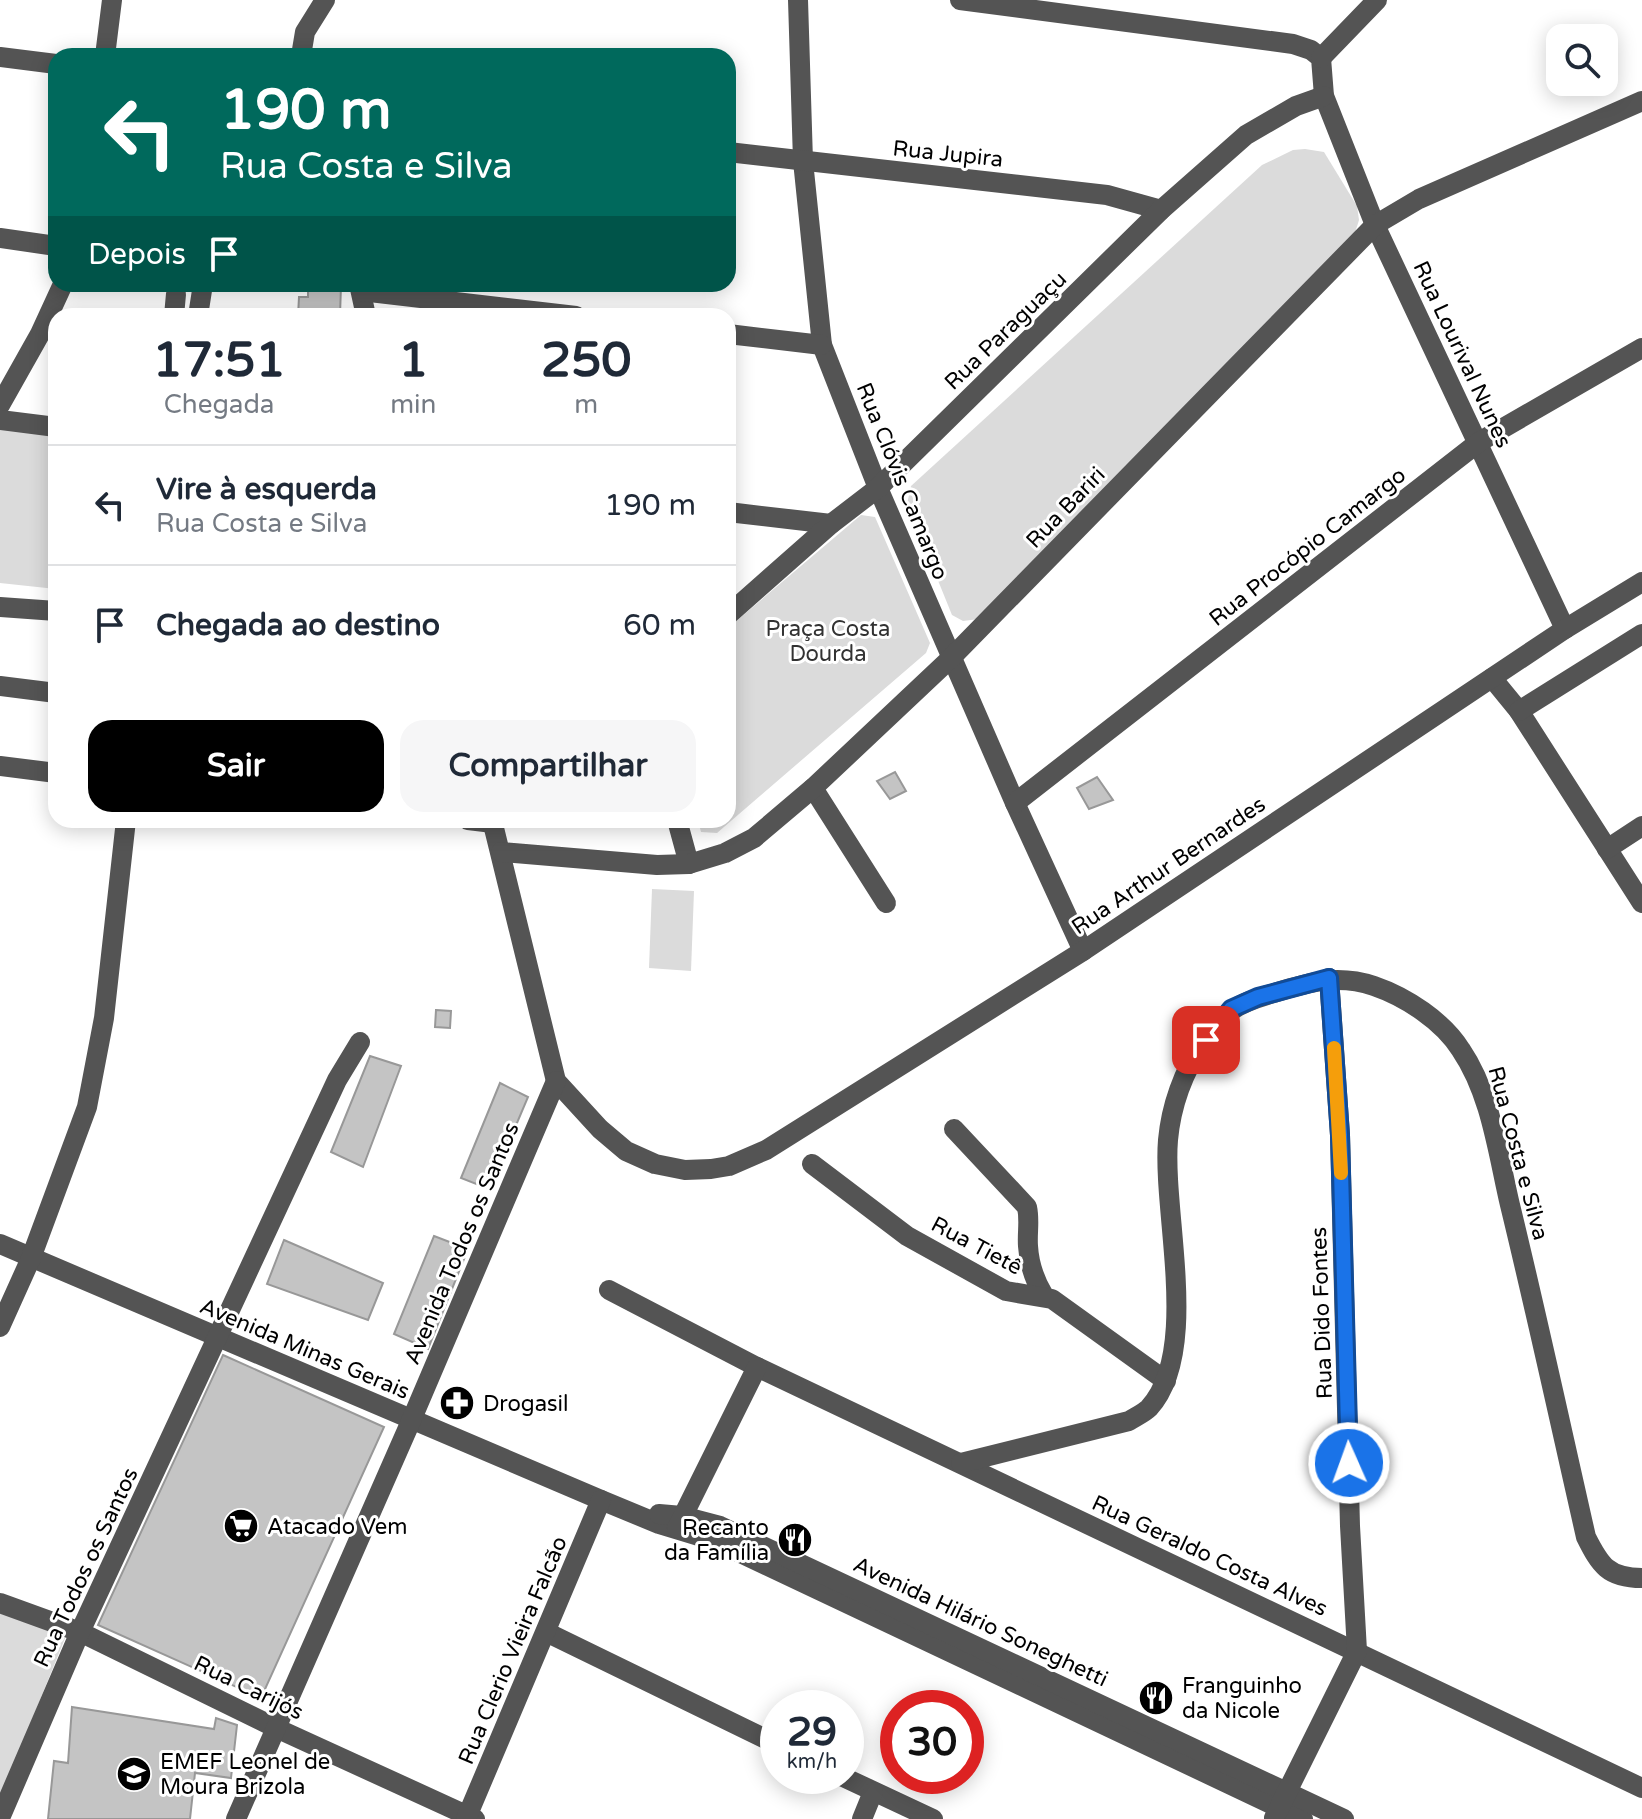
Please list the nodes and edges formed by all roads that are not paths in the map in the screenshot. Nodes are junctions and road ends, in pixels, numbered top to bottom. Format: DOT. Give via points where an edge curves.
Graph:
graph roads {
  1 [pos="112,0"];
  2 [pos="325,0"];
  3 [pos="798,0"];
  4 [pos="960,0"];
  5 [pos="1377,0"];
  6 [pos="106,48"];
  7 [pos="302,48"];
  8 [pos="0,57"];
  9 [pos="1321,58"];
  10 [pos="48,63"];
  11 [pos="1324,96"];
  12 [pos="1642,101"];
  13 [pos="736,153"];
  14 [pos="803,161"];
  15 [pos="1161,210"];
  16 [pos="1375,225"];
  17 [pos="0,238"];
  18 [pos="48,245"];
  19 [pos="397,292"];
  20 [pos="176,294"];
  21 [pos="175,308"];
  22 [pos="516,308"];
  23 [pos="48,317"];
  24 [pos="736,335"];
  25 [pos="822,345"];
  26 [pos="1642,348"];
  27 [pos="0,405"];
  28 [pos="0,420"];
  29 [pos="48,426"];
  30 [pos="1479,442"];
  31 [pos="878,488"];
  32 [pos="736,513"];
  33 [pos="831,524"];
  34 [pos="1642,582"];
  35 [pos="0,607"];
  36 [pos="736,608"];
  37 [pos="48,610"];
  38 [pos="1565,629"];
  39 [pos="1642,634"];
  40 [pos="951,658"];
  41 [pos="1492,678"];
  42 [pos="0,686"];
  43 [pos="48,692"];
  44 [pos="1519,711"];
  45 [pos="0,766"];
  46 [pos="48,772"];
  47 [pos="813,788"];
  48 [pos="1015,803"];
  49 [pos="1642,826"];
  50 [pos="125,828"];
  51 [pos="495,828"];
  52 [pos="679,828"];
  53 [pos="1607,849"];
  54 [pos="501,852"];
  55 [pos="689,864"];
  56 [pos="886,903"];
  57 [pos="1642,903"];
  58 [pos="1083,951"];
  59 [pos="1329,978"];
  60 [pos="360,1042"];
  61 [pos="556,1081"];
  62 [pos="954,1129"];
  63 [pos="812,1164"];
  64 [pos="0,1244"];
  65 [pos="31,1258"];
  66 [pos="609,1290"];
  67 [pos="1044,1296"];
  68 [pos="0,1327"];
  69 [pos="218,1337"];
  70 [pos="757,1367"];
  71 [pos="1166,1381"];
  72 [pos="411,1421"];
  73 [pos="961,1463"];
  74 [pos="601,1500"];
  75 [pos="679,1522"];
  76 [pos="1642,1578"];
  77 [pos="0,1603"];
  78 [pos="80,1632"];
  79 [pos="546,1632"];
  80 [pos="1357,1651"];
  81 [pos="276,1728"];
  82 [pos="760,1736"];
  83 [pos="864,1788"];
  84 [pos="1642,1788"];
  85 [pos="873,1792"];
  86 [pos="1280,1806"];
  87 [pos="0,1818"];
  88 [pos="470,1818"];
  89 [pos="236,1819"];
  90 [pos="862,1819"];
  91 [pos="933,1819"];
  92 [pos="1303,1819"];
  93 [pos="1344,1819"];
  1 -- 6 [label="street"];
  2 -- 7 [label="street" via="305,32"];
  3 -- 14 [label="street, Rua Clóvis Camargo"];
  4 -- 9 [label="street" via="1293,44"];
  5 -- 9 [label="street"];
  8 -- 10 [label="street"];
  9 -- 11 [label="street, Rua Lourival Nunes"];
  11 -- 15 [label="street, Rua Paraguaçu" via="1246,135"];
  11 -- 16 [label="street, Rua Lourival Nunes"];
  12 -- 16 [label="street, Rua Bariri" via="1419,199"];
  13 -- 14 [label="street, Rua Jupira"];
  14 -- 15 [label="street, Rua Jupira" via="1107,195"];
  14 -- 25 [label="street, Rua Clóvis Camargo"];
  15 -- 31 [label="street, Rua Paraguaçu"];
  16 -- 30 [label="street, Rua Lourival Nunes"];
  16 -- 40 [label="street, Rua Bariri"];
  17 -- 18 [label="street"];
  19 -- 22 [label="street"];
  20 -- 21 [label="street"];
  23 -- 27 [label="street"];
  24 -- 25 [label="street"];
  25 -- 31 [label="street, Rua Clóvis Camargo"];
  26 -- 30 [label="street, Rua Procópio Camargo"];
  28 -- 29 [label="street"];
  30 -- 38 [label="street, Rua Lourival Nunes"];
  30 -- 48 [label="street, Rua Procópio Camargo"];
  31 -- 33 [label="street, Rua Paraguaçu"];
  31 -- 40 [label="street, Rua Clóvis Camargo"];
  32 -- 33 [label="street"];
  33 -- 36 [label="street, Rua Paraguaçu"];
  34 -- 38 [label="street, Rua Arthur Bernardes"];
  35 -- 37 [label="street"];
  38 -- 41 [label="street, Rua Arthur Bernardes"];
  39 -- 44 [label="street"];
  40 -- 47 [label="street, Rua Bariri"];
  40 -- 48 [label="street, Rua Clóvis Camargo"];
  41 -- 44 [label="street"];
  41 -- 58 [label="street, Rua Arthur Bernardes"];
  42 -- 43 [label="street"];
  44 -- 53 [label="street"];
  45 -- 46 [label="street"];
  47 -- 55 [label="street, Rua Bariri" via="754,838"];
  47 -- 56 [label="street"];
  48 -- 58 [label="street, Rua Clóvis Camargo"];
  49 -- 53 [label="street"];
  50 -- 65 [label="street" via="104,1018 87,1107"];
  51 -- 54 [label="street"];
  52 -- 55 [label="street"];
  53 -- 57 [label="street"];
  54 -- 55 [label="street, Rua Bariri"];
  54 -- 61 [label="street"];
  58 -- 61 [label="street, Rua Arthur Bernardes" via="766,1150 729,1166 685,1170 626,1151"];
  59 -- 71 [label="street, Rua Costa e Silva" via="1231,1009 1194,1056 1177,1096 1168,1140 1175,1339"];
  59 -- 76 [label="street, Rua Costa e Silva" via="1360,981 1390,992 1434,1021 1472,1068 1488,1113 1586,1537 1599,1563 1617,1575"];
  59 -- 80 [label="street, Rua Dido Fontes" via="1340,1135"];
  60 -- 69 [label="street, Rua Todos os Santos" via="337,1080"];
  61 -- 72 [label="street, Avenida Todos os Santos"];
  62 -- 67 [label="street" via="1027,1207 1034,1279"];
  63 -- 67 [label="street, Rua Tietê" via="919,1243 1006,1291"];
  64 -- 65 [label="street, Avenida Minas Gerais"];
  65 -- 68 [label="street"];
  65 -- 69 [label="street, Avenida Minas Gerais"];
  66 -- 70 [label="street, Rua Geraldo Costa Alves"];
  67 -- 71 [label="street, Rua Tietê"];
  69 -- 72 [label="street, Avenida Minas Gerais"];
  69 -- 78 [label="street, Rua Todos os Santos"];
  70 -- 73 [label="street, Rua Geraldo Costa Alves"];
  70 -- 75 [label="street"];
  71 -- 73 [label="street, Rua Costa e Silva" via="1148,1409 1129,1421"];
  72 -- 74 [label="street, Avenida Minas Gerais"];
  72 -- 81 [label="street, Avenida Todos os Santos"];
  73 -- 80 [label="street, Rua Geraldo Costa Alves"];
  74 -- 75 [label="street, Avenida Minas Gerais" via="635,1514"];
  74 -- 79 [label="street, Rua Clerio Vieira Falcão"];
  75 -- 86 [label="street, Avenida Hilário Soneghetti" via="720,1526 1137,1730"];
  77 -- 78 [label="street, Rua Carijós"];
  78 -- 81 [label="street, Rua Carijós"];
  78 -- 87 [label="street, Rua Todos os Santos"];
  79 -- 82 [label="street"];
  79 -- 88 [label="street, Rua Clerio Vieira Falcão"];
  80 -- 84 [label="street, Rua Geraldo Costa Alves"];
  80 -- 86 [label="street, Rua Dido Fontes"];
  81 -- 88 [label="street, Rua Carijós"];
  81 -- 89 [label="street, Avenida Todos os Santos"];
  83 -- 85 [label="street"];
  85 -- 90 [label="street"];
  85 -- 91 [label="street"];
  86 -- 92 [label="street, Avenida Hilário Soneghetti"];
  86 -- 93 [label="street, Avenida Hilário Soneghetti"];
}
